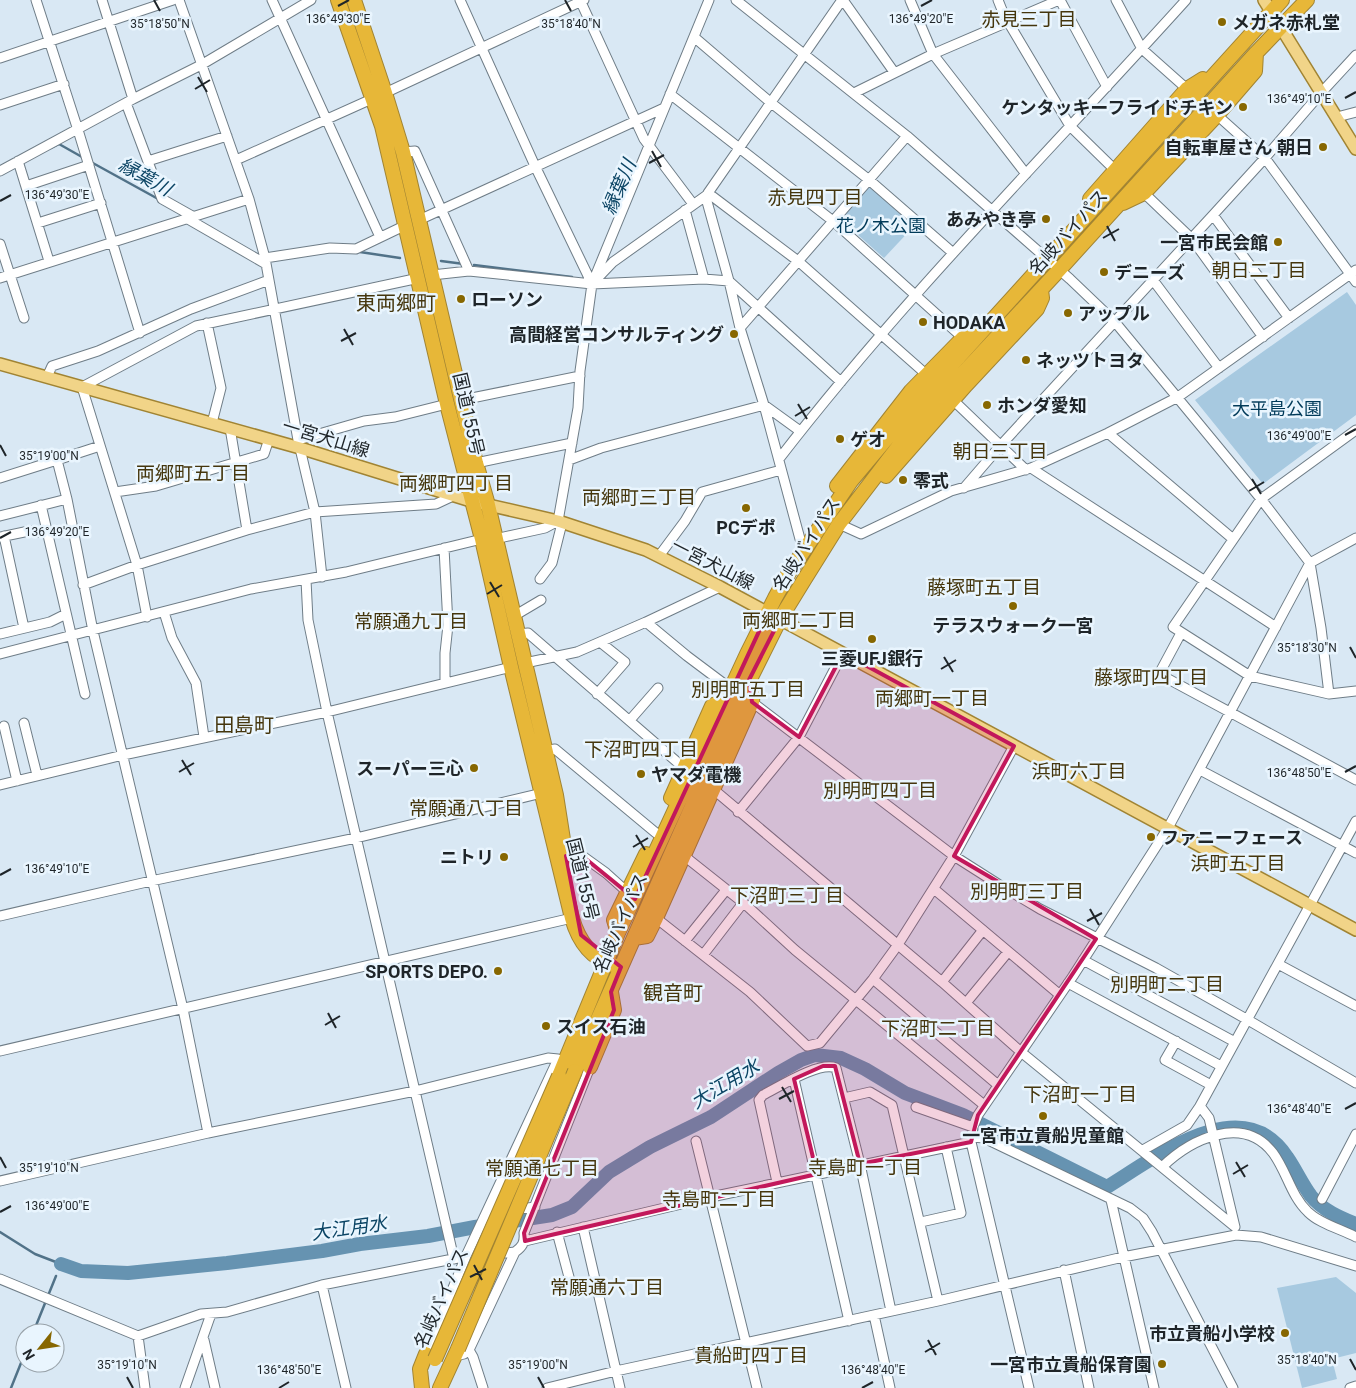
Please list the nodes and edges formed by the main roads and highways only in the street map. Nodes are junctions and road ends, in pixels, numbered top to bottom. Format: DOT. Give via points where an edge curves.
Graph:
graph roads {
  1 [pos="338,0"];
  2 [pos="354,0"];
  3 [pos="1282,0"];
  4 [pos="1307,0"];
  5 [pos="1267,6"];
  6 [pos="1281,28"];
  7 [pos="1256,53"];
  8 [pos="1220,68"];
  9 [pos="379,96"];
  10 [pos="1356,149"];
  11 [pos="1160,159"];
  12 [pos="1148,188"];
  13 [pos="1118,204"];
  14 [pos="412,223"];
  15 [pos="1066,240"];
  16 [pos="425,277"];
  17 [pos="1041,289"];
  18 [pos="990,324"];
  19 [pos="972,363"];
  20 [pos="4,367"];
  21 [pos="966,385"];
  22 [pos="911,391"];
  23 [pos="909,412"];
  24 [pos="864,491"];
  25 [pos="471,501"];
  26 [pos="488,505"];
  27 [pos="489,539"];
  28 [pos="790,571"];
  29 [pos="774,616"];
  30 [pos="749,680"];
  31 [pos="729,694"];
  32 [pos="1356,930"];
  33 [pos="618,933"];
  34 [pos="634,938"];
  35 [pos="607,960"];
  36 [pos="621,967"];
  37 [pos="610,992"];
  38 [pos="569,1050"];
  39 [pos="558,1059"];
  40 [pos="590,1067"];
  41 [pos="422,1388"];
  42 [pos="440,1388"];
  1 -- 9 [label="highway, 国道155号"];
  2 -- 9 [label="highway, 国道155号"];
  3 -- 5 [label="highway, 名岐バイパス"];
  4 -- 6 [label="highway, 名岐バイパス"];
  5 -- 6 [label="main road"];
  5 -- 8 [label="highway, 名岐バイパス"];
  6 -- 7 [label="highway, 名岐バイパス"];
  6 -- 10 [label="main road"];
  7 -- 11 [label="highway, 名岐バイパス"];
  7 -- 12 [label="highway" via="1255,71"];
  8 -- 15 [label="highway, 名岐バイパス"];
  8 -- 15 [label="highway" via="1187,89 1071,221"];
  9 -- 14 [label="highway, 国道155号" via="382,126"];
  9 -- 14 [label="highway, 国道155号" via="403,152"];
  11 -- 12 [label="highway"];
  11 -- 13 [label="highway, 名岐バイパス"];
  12 -- 13 [label="highway" via="1136,198"];
  13 -- 17 [label="highway, 名岐バイパス"];
  14 -- 16 [label="highway, 国道155号"];
  15 -- 18 [label="highway, 名岐バイパス"];
  16 -- 25 [label="highway, 国道155号" via="447,404"];
  16 -- 26 [label="highway, 国道155号" via="462,400"];
  17 -- 19 [label="highway, 名岐バイパス"];
  17 -- 21 [label="highway" via="1042,298 1037,309"];
  18 -- 22 [label="highway" via="963,338"];
  18 -- 23 [label="highway, 名岐バイパス"];
  19 -- 21 [label="highway"];
  19 -- 24 [label="highway, 名岐バイパス" via="914,426"];
  20 -- 25 [label="main road, 一宮犬山線" via="269,440 299,444"];
  21 -- 24 [label="highway" via="886,476"];
  22 -- 23 [label="highway"];
  22 -- 28 [label="highway" via="845,473 800,539"];
  23 -- 28 [label="highway, 名岐バイパス" via="851,481"];
  24 -- 29 [label="highway, 名岐バイパス"];
  25 -- 26 [label="main road, 一宮犬山線"];
  25 -- 27 [label="highway, 国道155号"];
  26 -- 27 [label="highway, 国道155号"];
  26 -- 29 [label="main road, 一宮犬山線" via="560,522 646,550"];
  27 -- 35 [label="highway, 国道155号" via="514,616 556,795 578,927 588,943"];
  27 -- 35 [label="highway, 国道155号" via="511,666 572,918 586,947"];
  28 -- 29 [label="highway, 名岐バイパス"];
  29 -- 30 [label="highway, 名岐バイパス"];
  29 -- 31 [label="highway, 名岐バイパス"];
  29 -- 32 [label="main road, 一宮犬山線"];
  30 -- 34 [label="highway, 名岐バイパス"];
  30 -- 34 [label="highway" via="753,689 752,702 656,918 647,936"];
  31 -- 33 [label="highway, 名岐バイパス"];
  31 -- 33 [label="highway" via="712,706 656,833 626,891 614,920"];
  33 -- 35 [label="highway, 名岐バイパス"];
  34 -- 36 [label="highway, 名岐バイパス"];
  35 -- 36 [label="highway, 国道155号"];
  35 -- 38 [label="highway, 名岐バイパス"];
  36 -- 37 [label="highway, 名岐バイパス"];
  37 -- 40 [label="highway" via="614,1010"];
  37 -- 42 [label="highway, 名岐バイパス, bridge" via="461,1352"];
  38 -- 39 [label="highway"];
  38 -- 41 [label="highway, 名岐バイパス, bridge" via="431,1356"];
}
